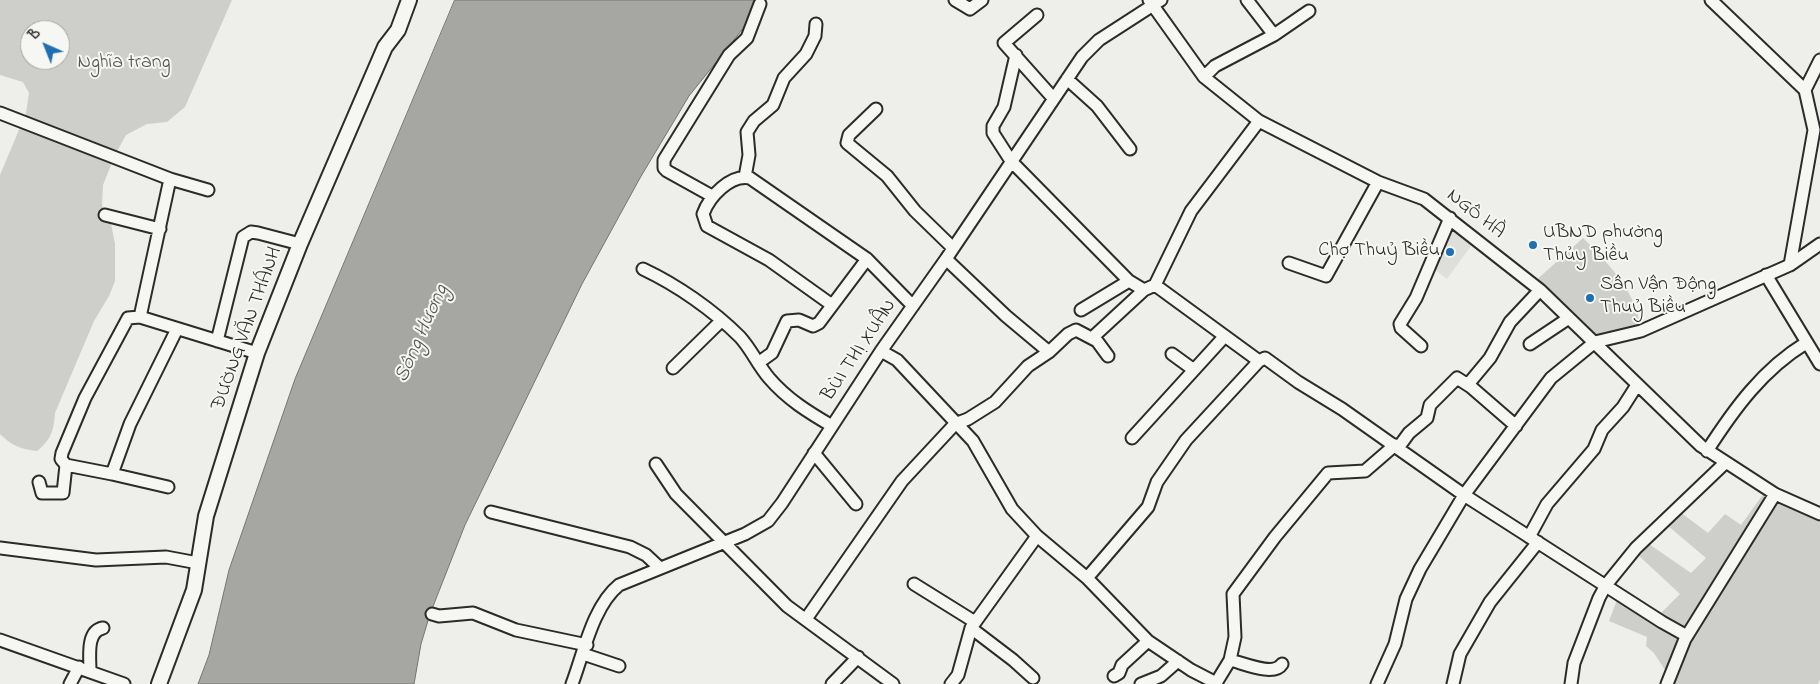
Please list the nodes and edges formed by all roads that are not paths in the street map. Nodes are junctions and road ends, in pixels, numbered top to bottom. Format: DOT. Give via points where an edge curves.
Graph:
graph roads {
  1 [pos="409,0"];
  2 [pos="955,0"];
  3 [pos="982,0"];
  4 [pos="1247,0"];
  5 [pos="1712,0"];
  6 [pos="1154,2"];
  7 [pos="760,4"];
  8 [pos="1309,11"];
  9 [pos="1036,15"];
  10 [pos="816,24"];
  11 [pos="1274,35"];
  12 [pos="1016,55"];
  13 [pos="1820,60"];
  14 [pos="1204,77"];
  15 [pos="1067,79"];
  16 [pos="1805,90"];
  17 [pos="1053,98"];
  18 [pos="876,109"];
  19 [pos="0,113"];
  20 [pos="1259,121"];
  21 [pos="1130,149"];
  22 [pos="1011,161"];
  23 [pos="745,177"];
  24 [pos="170,179"];
  25 [pos="1378,182"];
  26 [pos="208,190"];
  27 [pos="712,196"];
  28 [pos="105,215"];
  29 [pos="1450,218"];
  30 [pos="160,229"];
  31 [pos="300,244"];
  32 [pos="1820,244"];
  33 [pos="953,248"];
  34 [pos="867,259"];
  35 [pos="946,259"];
  36 [pos="1288,263"];
  37 [pos="1790,265"];
  38 [pos="643,269"];
  39 [pos="1766,276"];
  40 [pos="1129,281"];
  41 [pos="1149,288"];
  42 [pos="1540,290"];
  43 [pos="832,305"];
  44 [pos="913,306"];
  45 [pos="1081,310"];
  46 [pos="140,317"];
  47 [pos="1569,318"];
  48 [pos="721,321"];
  49 [pos="177,329"];
  50 [pos="1224,337"];
  51 [pos="1092,338"];
  52 [pos="217,341"];
  53 [pos="1594,342"];
  54 [pos="1806,343"];
  55 [pos="1530,344"];
  56 [pos="1421,346"];
  57 [pos="881,351"];
  58 [pos="1049,352"];
  59 [pos="257,353"];
  60 [pos="1172,354"];
  61 [pos="1108,356"];
  62 [pos="1259,361"];
  63 [pos="758,363"];
  64 [pos="1820,364"];
  65 [pos="673,368"];
  66 [pos="1194,370"];
  67 [pos="1636,385"];
  68 [pos="1471,387"];
  69 [pos="955,424"];
  70 [pos="832,426"];
  71 [pos="1516,426"];
  72 [pos="1132,438"];
  73 [pos="1397,447"];
  74 [pos="1707,451"];
  75 [pos="814,453"];
  76 [pos="1725,463"];
  77 [pos="656,464"];
  78 [pos="66,465"];
  79 [pos="112,474"];
  80 [pos="40,482"];
  81 [pos="168,487"];
  82 [pos="1775,494"];
  83 [pos="1464,495"];
  84 [pos="856,504"];
  85 [pos="491,512"];
  86 [pos="1820,514"];
  87 [pos="1037,536"];
  88 [pos="1534,540"];
  89 [pos="725,542"];
  90 [pos="0,548"];
  91 [pos="198,563"];
  92 [pos="660,568"];
  93 [pos="1087,578"];
  94 [pos="914,584"];
  95 [pos="1606,585"];
  96 [pos="432,614"];
  97 [pos="806,619"];
  98 [pos="973,625"];
  99 [pos="103,628"];
  100 [pos="1687,636"];
  101 [pos="0,640"];
  102 [pos="1148,641"];
  103 [pos="585,650"];
  104 [pos="858,657"];
  105 [pos="1230,660"];
  106 [pos="1178,661"];
  107 [pos="1282,664"];
  108 [pos="619,666"];
  109 [pos="85,669"];
  110 [pos="1114,676"];
  111 [pos="1033,678"];
  112 [pos="1216,683"];
  113 [pos="70,684"];
  114 [pos="124,684"];
  115 [pos="159,684"];
  116 [pos="572,684"];
  117 [pos="832,684"];
  118 [pos="893,684"];
  119 [pos="951,684"];
  120 [pos="1141,684"];
  121 [pos="1377,684"];
  122 [pos="1453,684"];
  123 [pos="1571,684"];
  124 [pos="1667,684"];
  1 -- 31 [label="main road, ĐƯỜNG VĂN THÁNH" via="398,30 385,47"];
  2 -- 3 [label="street" via="970,9"];
  4 -- 11 [label="street"];
  5 -- 16 [label="street"];
  6 -- 14 [label="street, NGÔ HÀ"];
  6 -- 15 [label="street, BÙI THỊ XUÂN" via="1098,40"];
  7 -- 27 [label="street" via="747,38 729,55 664,160 666,171"];
  8 -- 11 [label="street"];
  9 -- 12 [label="street" via="1004,41"];
  10 -- 23 [label="street" via="815,36 806,54 784,78 773,105 754,121 747,132 749,155"];
  11 -- 14 [label="street" via="1215,66"];
  12 -- 17 [label="street"];
  12 -- 22 [label="street" via="1004,107 993,126 993,133"];
  13 -- 16 [label="street"];
  14 -- 20 [label="street, NGÔ HÀ"];
  15 -- 17 [label="street, BÙI THỊ XUÂN"];
  15 -- 21 [label="street" via="1098,106"];
  16 -- 37 [label="street" via="1814,130"];
  17 -- 22 [label="street, BÙI THỊ XUÂN"];
  18 -- 33 [label="street" via="849,135 847,143 887,176 915,211"];
  19 -- 24 [label="street"];
  20 -- 25 [label="street, NGÔ HÀ"];
  20 -- 41 [label="street" via="1191,211"];
  22 -- 33 [label="street, BÙI THỊ XUÂN"];
  22 -- 40 [label="street"];
  23 -- 27 [label="street"];
  23 -- 34 [label="street" via="757,182"];
  24 -- 26 [label="street"];
  24 -- 30 [label="street"];
  25 -- 29 [label="street, NGÔ HÀ" via="1424,199"];
  25 -- 36 [label="street" via="1326,276"];
  27 -- 43 [label="street" via="702,214 707,226 769,260"];
  28 -- 30 [label="street"];
  29 -- 42 [label="street, NGÔ HÀ"];
  29 -- 56 [label="street" via="1416,298 1400,324"];
  30 -- 46 [label="street"];
  31 -- 52 [label="street" via="251,232 243,237"];
  31 -- 59 [label="main road, ĐƯỜNG VĂN THÁNH"];
  32 -- 37 [label="street"];
  33 -- 35 [label="street, BÙI THỊ XUÂN"];
  34 -- 43 [label="street"];
  34 -- 44 [label="street"];
  35 -- 44 [label="street, BÙI THỊ XUÂN"];
  35 -- 58 [label="street" via="1014,324"];
  37 -- 39 [label="street"];
  38 -- 48 [label="street" via="671,284"];
  39 -- 53 [label="street" via="1641,330"];
  39 -- 54 [label="street"];
  40 -- 41 [label="street"];
  40 -- 45 [label="street"];
  41 -- 50 [label="street"];
  41 -- 51 [label="street"];
  42 -- 47 [label="street, NGÔ HÀ"];
  42 -- 68 [label="street" via="1510,322 1490,358 1471,379"];
  43 -- 63 [label="street" via="816,326 799,320 787,322 772,353"];
  44 -- 57 [label="street, BÙI THỊ XUÂN"];
  46 -- 49 [label="street"];
  46 -- 78 [label="street" via="128,318 97,373 62,453 61,459"];
  47 -- 53 [label="street, NGÔ HÀ"];
  47 -- 55 [label="street"];
  48 -- 63 [label="street" via="739,337"];
  48 -- 65 [label="street"];
  49 -- 52 [label="street"];
  49 -- 79 [label="street" via="130,424"];
  50 -- 62 [label="street"];
  50 -- 66 [label="street"];
  51 -- 58 [label="street" via="1076,330"];
  51 -- 61 [label="street"];
  52 -- 59 [label="street"];
  53 -- 67 [label="street, NGÔ HÀ"];
  53 -- 71 [label="street" via="1551,378"];
  54 -- 64 [label="street"];
  54 -- 74 [label="street" via="1758,382 1728,418"];
  57 -- 69 [label="street" via="897,360"];
  57 -- 70 [label="street, BÙI THỊ XUÂN"];
  58 -- 69 [label="street" via="1028,366 995,402"];
  59 -- 91 [label="main road, ĐƯỜNG VĂN THÁNH" via="208,508"];
  60 -- 66 [label="street"];
  62 -- 73 [label="street" via="1265,358"];
  62 -- 93 [label="street" via="1186,440 1157,482 1148,507"];
  63 -- 70 [label="street" via="794,404"];
  66 -- 72 [label="street"];
  67 -- 74 [label="street, NGÔ HÀ"];
  67 -- 88 [label="street" via="1623,407 1602,430 1594,449 1547,504"];
  68 -- 71 [label="street"];
  68 -- 73 [label="street" via="1457,378 1430,405 1428,418"];
  69 -- 87 [label="street" via="973,441 1012,509"];
  69 -- 97 [label="street" via="902,481"];
  70 -- 75 [label="street, BÙI THỊ XUÂN"];
  71 -- 83 [label="street"];
  73 -- 83 [label="street"];
  73 -- 105 [label="street" via="1365,470 1328,473 1275,537 1233,594 1235,637"];
  74 -- 76 [label="street, NGÔ HÀ"];
  75 -- 84 [label="street"];
  75 -- 89 [label="street, BÙI THỊ XUÂN" via="768,521"];
  76 -- 82 [label="street, NGÔ HÀ"];
  76 -- 95 [label="street" via="1636,548"];
  77 -- 89 [label="street" via="676,494"];
  78 -- 79 [label="street"];
  78 -- 80 [label="street" via="63,493 42,493"];
  79 -- 81 [label="street"];
  82 -- 86 [label="street, NGÔ HÀ"];
  82 -- 100 [label="street"];
  83 -- 88 [label="street"];
  83 -- 121 [label="street" via="1406,599 1395,644"];
  85 -- 92 [label="street" via="630,546"];
  87 -- 93 [label="street"];
  87 -- 98 [label="street"];
  88 -- 95 [label="street"];
  88 -- 122 [label="street" via="1490,602 1460,654"];
  89 -- 92 [label="street, BÙI THỊ XUÂN"];
  89 -- 97 [label="street" via="787,606"];
  90 -- 91 [label="street" via="96,560 166,557"];
  91 -- 115 [label="main road, ĐƯỜNG VĂN THÁNH" via="194,590"];
  92 -- 103 [label="street, BÙI THỊ XUÂN" via="619,584 608,594"];
  93 -- 102 [label="street"];
  94 -- 98 [label="street"];
  95 -- 100 [label="street"];
  95 -- 123 [label="street" via="1574,663"];
  96 -- 103 [label="street" via="473,613 516,630"];
  97 -- 104 [label="street"];
  98 -- 111 [label="street"];
  98 -- 119 [label="street" via="958,676"];
  99 -- 109 [label="street" via="97,629 93,635"];
  100 -- 124 [label="street"];
  101 -- 109 [label="street"];
  102 -- 106 [label="street"];
  102 -- 110 [label="street"];
  103 -- 108 [label="street"];
  103 -- 116 [label="street, BÙI THỊ XUÂN"];
  104 -- 117 [label="street"];
  104 -- 118 [label="street"];
  105 -- 107 [label="street" via="1272,670"];
  105 -- 112 [label="street"];
  106 -- 112 [label="street"];
  106 -- 120 [label="street" via="1161,676"];
  109 -- 113 [label="street"];
  109 -- 114 [label="street"];
}
